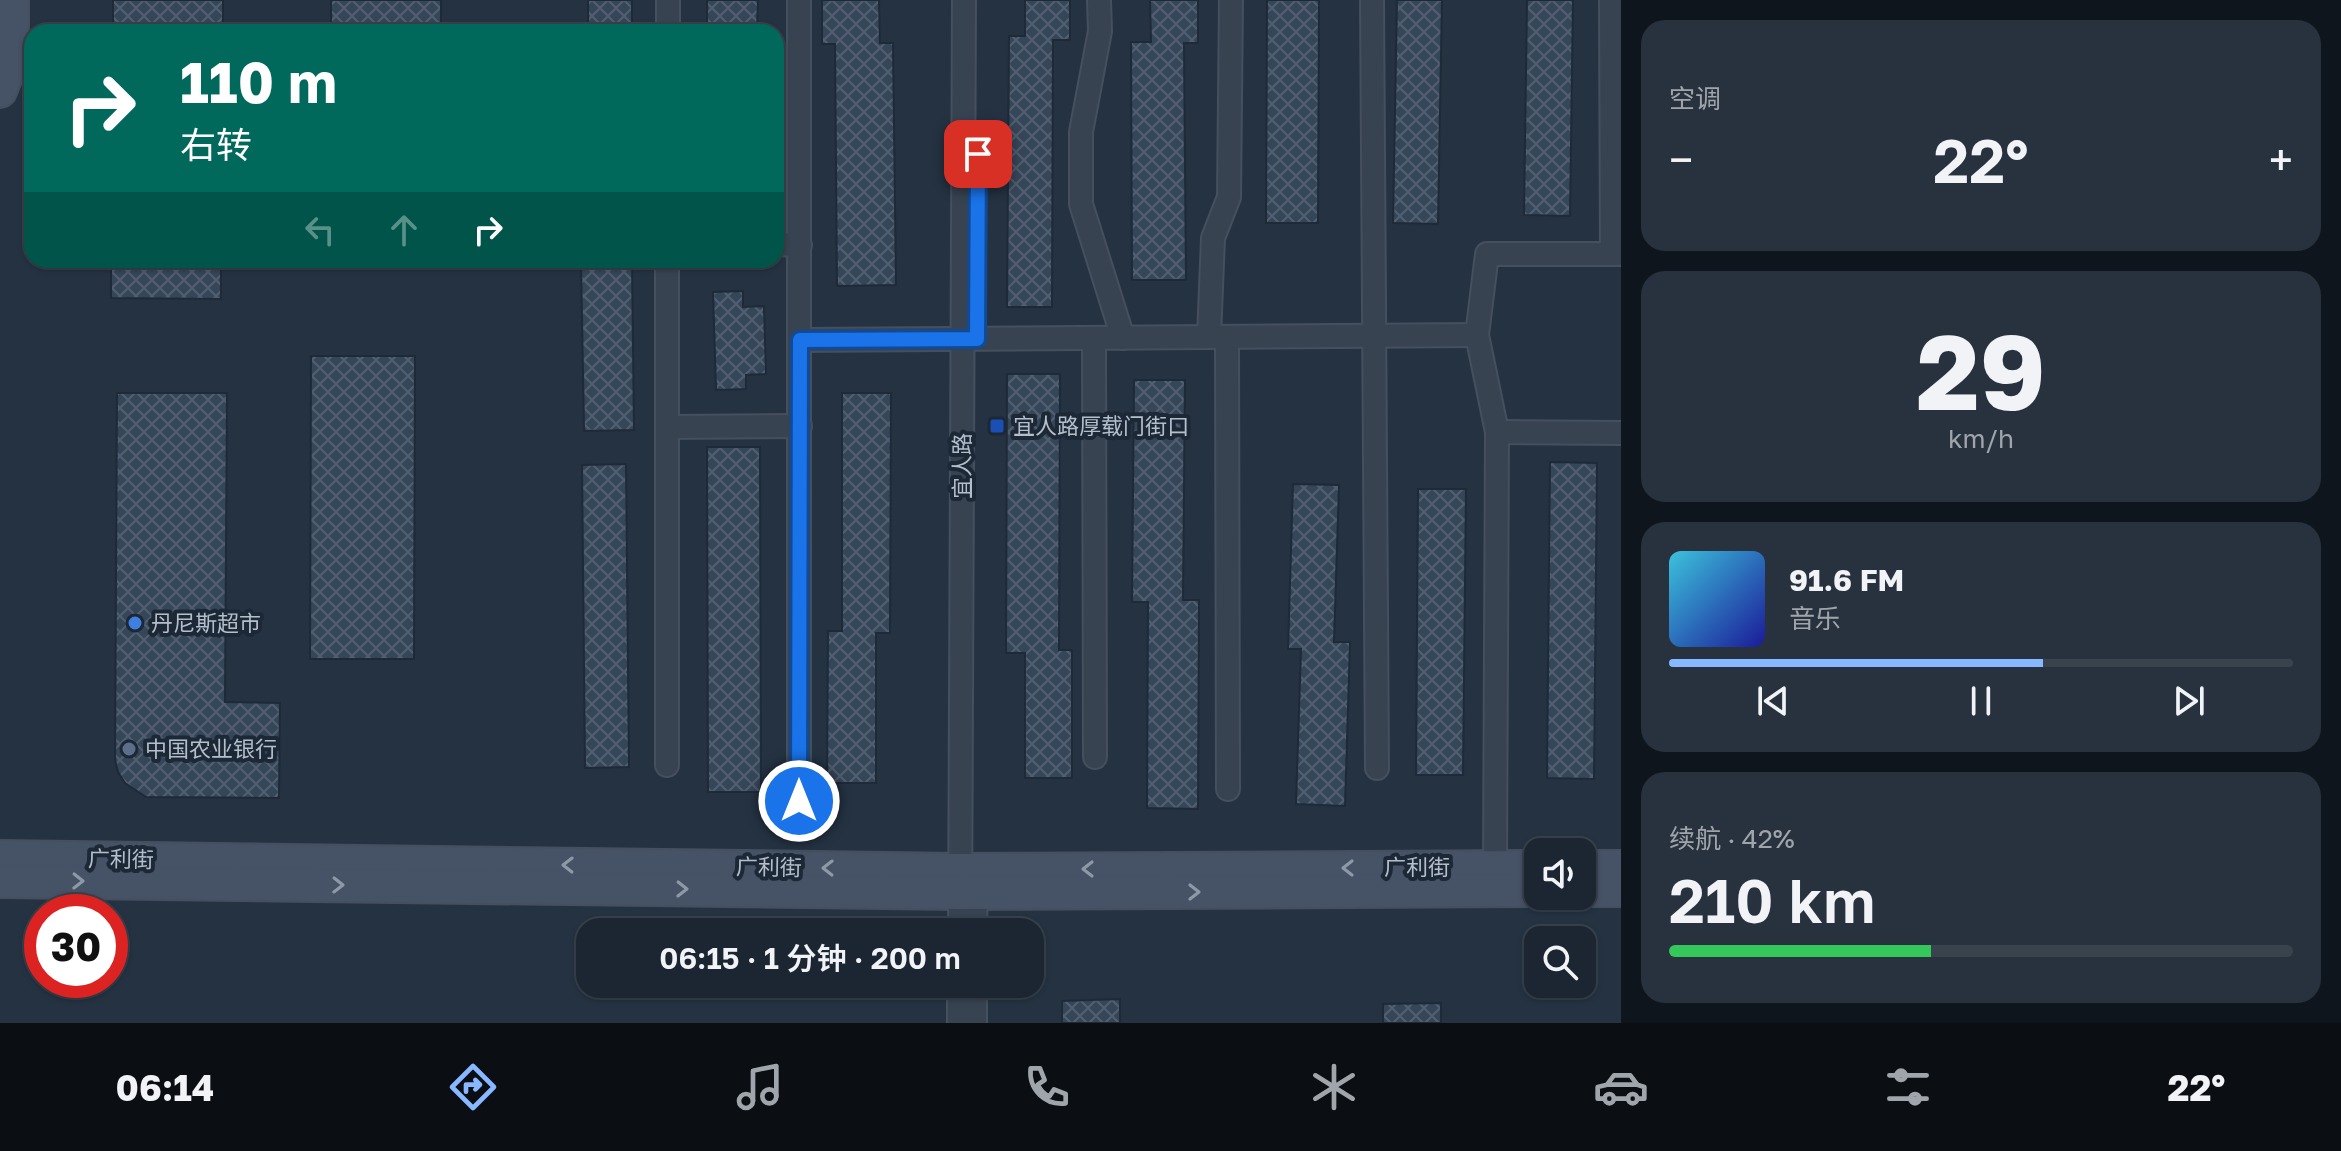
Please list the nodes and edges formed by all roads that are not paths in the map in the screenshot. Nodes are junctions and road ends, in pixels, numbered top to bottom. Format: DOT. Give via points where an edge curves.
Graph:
graph roads {
  1 [pos="12,0"];
  2 [pos="668,0"];
  3 [pos="799,0"];
  4 [pos="964,0"];
  5 [pos="978,0"];
  6 [pos="1099,0"];
  7 [pos="1231,0"];
  8 [pos="1372,0"];
  9 [pos="1611,0"];
  10 [pos="668,24"];
  11 [pos="0,91"];
  12 [pos="784,244"];
  13 [pos="800,245"];
  14 [pos="1616,254"];
  15 [pos="667,268"];
  16 [pos="1477,335"];
  17 [pos="1375,336"];
  18 [pos="1218,337"];
  19 [pos="1094,338"];
  20 [pos="1123,338"];
  21 [pos="970,339"];
  22 [pos="800,340"];
  23 [pos="800,426"];
  24 [pos="668,427"];
  25 [pos="1497,432"];
  26 [pos="1621,433"];
  27 [pos="1095,757"];
  28 [pos="667,765"];
  29 [pos="1377,768"];
  30 [pos="1228,789"];
  31 [pos="799,801"];
  32 [pos="0,857"];
  33 [pos="1495,867"];
  34 [pos="1524,867"];
  35 [pos="1596,867"];
  36 [pos="1621,867"];
  37 [pos="0,881"];
  38 [pos="968,881"];
  39 [pos="1524,890"];
  40 [pos="1596,890"];
  41 [pos="1621,890"];
  42 [pos="962,918"];
  43 [pos="973,918"];
  44 [pos="959,998"];
  45 [pos="975,998"];
  46 [pos="959,1023"];
  47 [pos="975,1023"];
  1 -- 11 [label="street" via="12,61"];
  2 -- 10 [label="street"];
  3 -- 13 [label="street"];
  4 -- 21 [label="street, 宜人路"];
  5 -- 21 [label="street, 宜人路"];
  6 -- 20 [label="street" via="1100,31 1081,132 1081,204"];
  7 -- 18 [label="street" via="1229,197 1213,238"];
  8 -- 17 [label="street"];
  9 -- 14 [label="street"];
  12 -- 13 [label="street"];
  13 -- 22 [label="street"];
  14 -- 16 [label="street" via="1487,254"];
  15 -- 24 [label="street"];
  16 -- 17 [label="street"];
  16 -- 25 [label="street"];
  17 -- 18 [label="street"];
  17 -- 29 [label="street"];
  18 -- 20 [label="street"];
  18 -- 30 [label="street"];
  19 -- 20 [label="street"];
  19 -- 21 [label="street"];
  19 -- 27 [label="street"];
  21 -- 22 [label="street"];
  21 -- 38 [label="street, 宜人路"];
  22 -- 23 [label="street"];
  23 -- 24 [label="street"];
  23 -- 31 [label="street"];
  24 -- 28 [label="street"];
  25 -- 26 [label="street"];
  25 -- 33 [label="street"];
  38 -- 32 [label="street, 广利街, one-way"];
  33 -- 34 [label="street, 广利街"];
  33 -- 38 [label="street, 广利街, one-way"];
  35 -- 36 [label="street"];
  37 -- 38 [label="street, 广利街, one-way"];
  38 -- 39 [label="street, 广利街, one-way"];
  38 -- 42 [label="street, 宜人路"];
  38 -- 43 [label="street, 宜人路"];
  40 -- 41 [label="street"];
  44 -- 46 [label="street"];
  45 -- 47 [label="street"];
}
